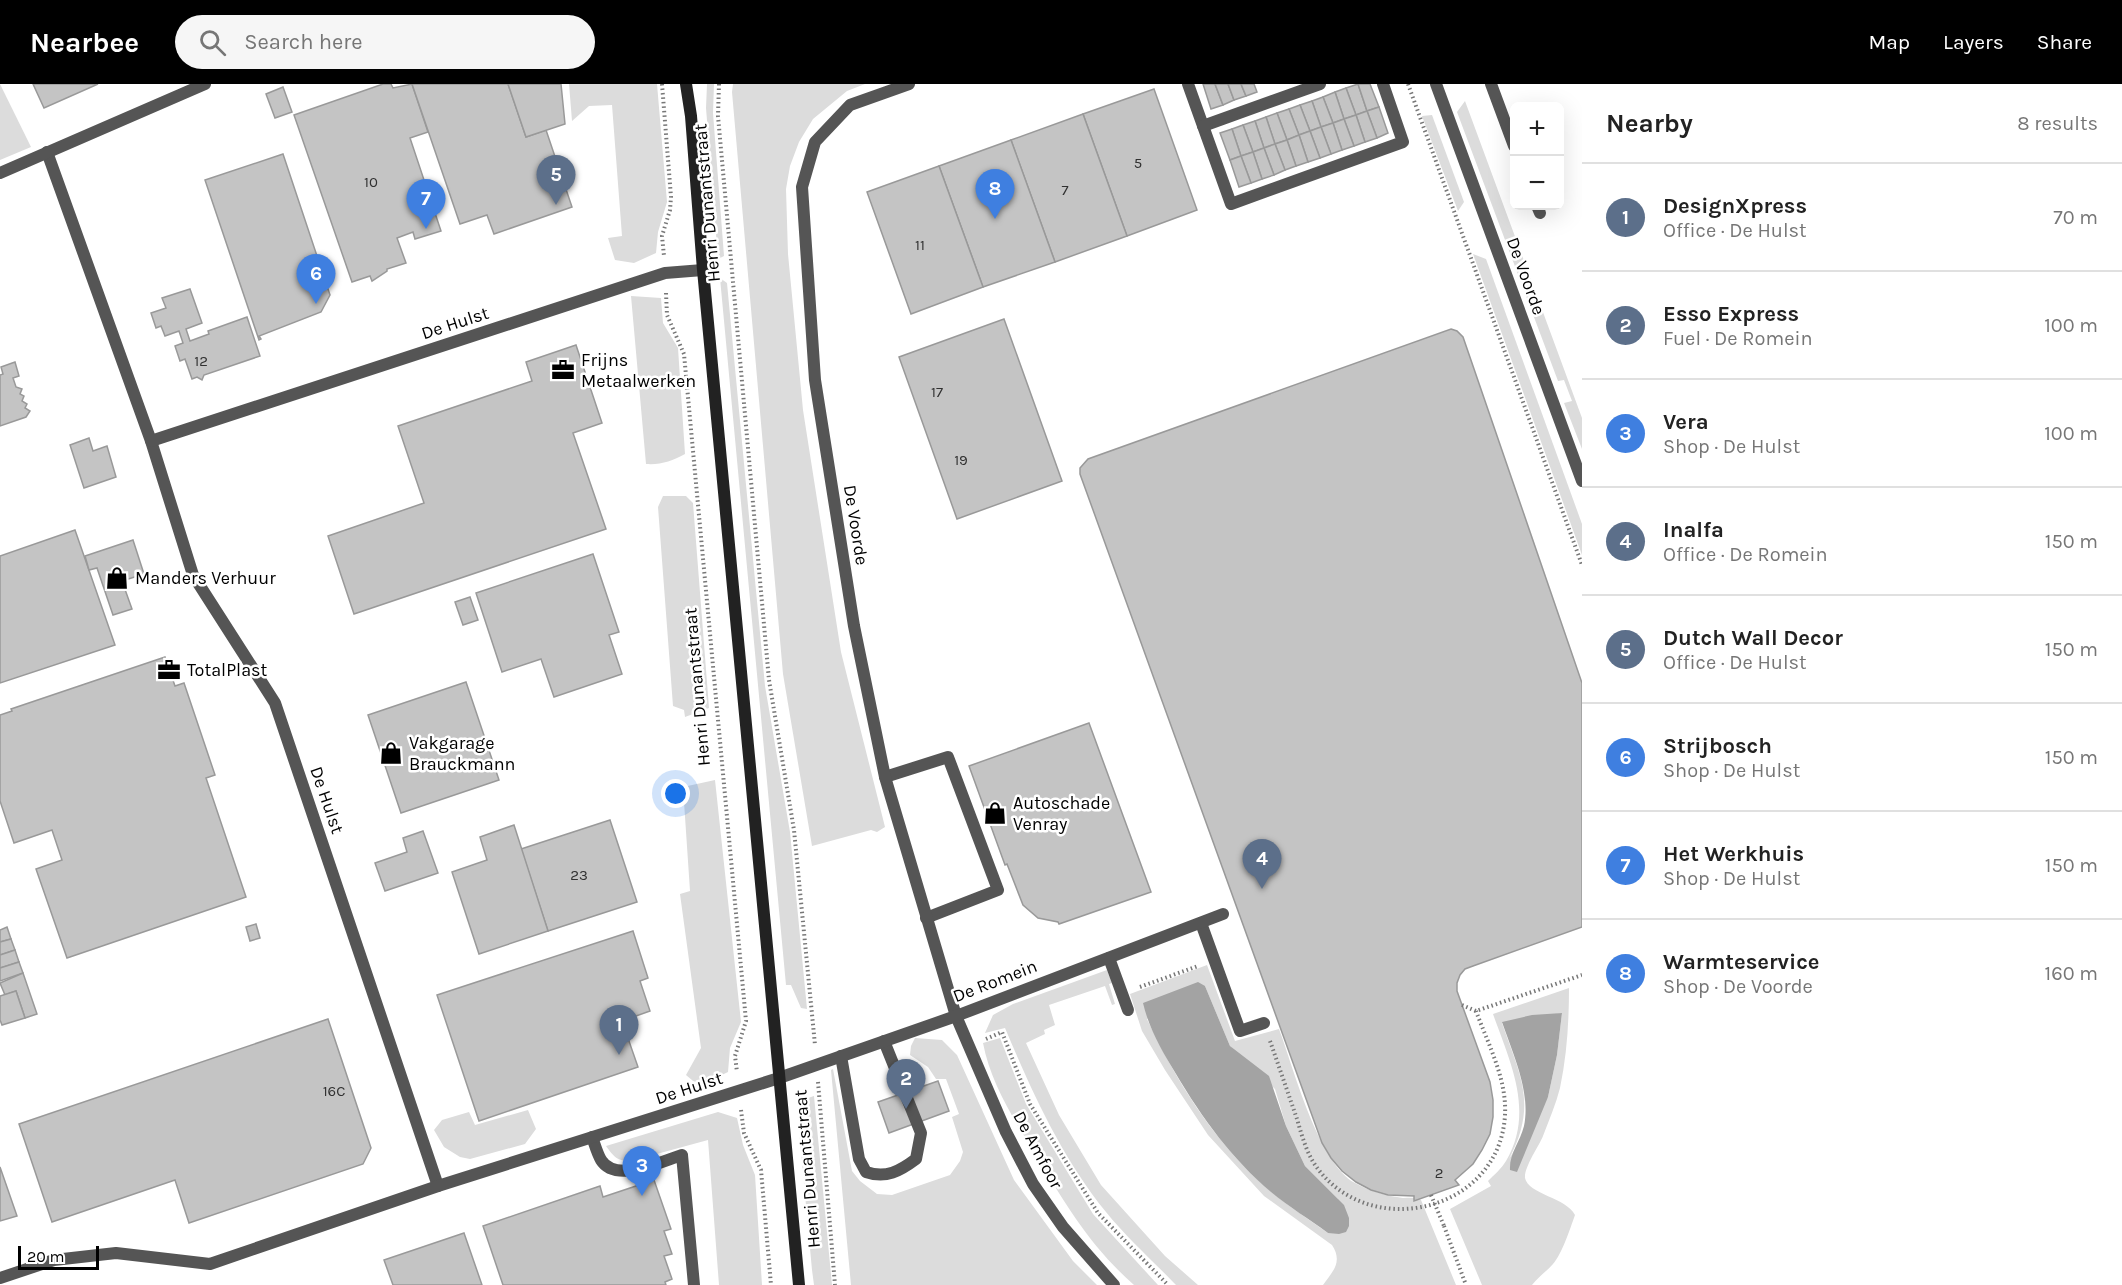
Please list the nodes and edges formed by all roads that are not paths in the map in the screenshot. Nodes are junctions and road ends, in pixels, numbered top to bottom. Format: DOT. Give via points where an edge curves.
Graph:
graph roads {
  1 [pos="205,84"];
  2 [pos="686,84"];
  3 [pos="696,84"];
  4 [pos="909,84"];
  5 [pos="1188,84"];
  6 [pos="1320,84"];
  7 [pos="1383,84"];
  8 [pos="1491,84"];
  9 [pos="1439,85"];
  10 [pos="691,116"];
  11 [pos="1203,126"];
  12 [pos="1510,133"];
  13 [pos="47,152"];
  14 [pos="0,172"];
  15 [pos="703,270"];
  16 [pos="151,441"];
  17 [pos="1582,480"];
  18 [pos="885,777"];
  19 [pos="1223,914"];
  20 [pos="926,918"];
  21 [pos="1201,922"];
  22 [pos="1109,958"];
  23 [pos="1128,1010"];
  24 [pos="956,1016"];
  25 [pos="1264,1023"];
  26 [pos="884,1041"];
  27 [pos="841,1056"];
  28 [pos="779,1078"];
  29 [pos="592,1137"];
  30 [pos="438,1186"];
  31 [pos="0,1278"];
  32 [pos="694,1285"];
  33 [pos="799,1285"];
  34 [pos="1114,1285"];
  1 -- 13 [label="street"];
  2 -- 10 [label="main road, Henri Dunantstraat"];
  3 -- 10 [label="main road, Henri Dunantstraat"];
  4 -- 18 [label="street, De Voorde" via="850,105 815,142 802,187 815,380 854,626"];
  5 -- 11 [label="street"];
  6 -- 11 [label="street"];
  7 -- 11 [label="street" via="1403,142 1231,204"];
  8 -- 12 [label="street"];
  9 -- 17 [label="street, De Voorde"];
  10 -- 15 [label="main road, Henri Dunantstraat"];
  13 -- 14 [label="street"];
  13 -- 16 [label="street, De Hulst"];
  15 -- 16 [label="street, De Hulst" via="665,273"];
  15 -- 28 [label="main road, Henri Dunantstraat"];
  16 -- 30 [label="street, De Hulst" via="193,575 275,704"];
  18 -- 20 [label="street, De Voorde"];
  18 -- 20 [label="street" via="948,756 998,890"];
  19 -- 21 [label="street, De Romein"];
  20 -- 24 [label="street, De Voorde"];
  21 -- 22 [label="street, De Romein"];
  21 -- 25 [label="street" via="1240,1031"];
  22 -- 23 [label="street"];
  22 -- 24 [label="street, De Romein"];
  24 -- 26 [label="street, De Romein"];
  24 -- 34 [label="street, De Amfoor" via="1033,1184 1063,1227"];
  26 -- 27 [label="street, De Romein"];
  26 -- 27 [label="street" via="921,1133 916,1159 899,1171 874,1175 866,1172 859,1159"];
  27 -- 28 [label="street, De Romein"];
  28 -- 29 [label="street, De Hulst"];
  28 -- 33 [label="main road, Henri Dunantstraat"];
  29 -- 30 [label="street, De Hulst"];
  29 -- 32 [label="street" via="602,1162 615,1169 634,1171 682,1155"];
  30 -- 31 [label="street, De Hulst" via="210,1264 116,1253 54,1260"];
}
